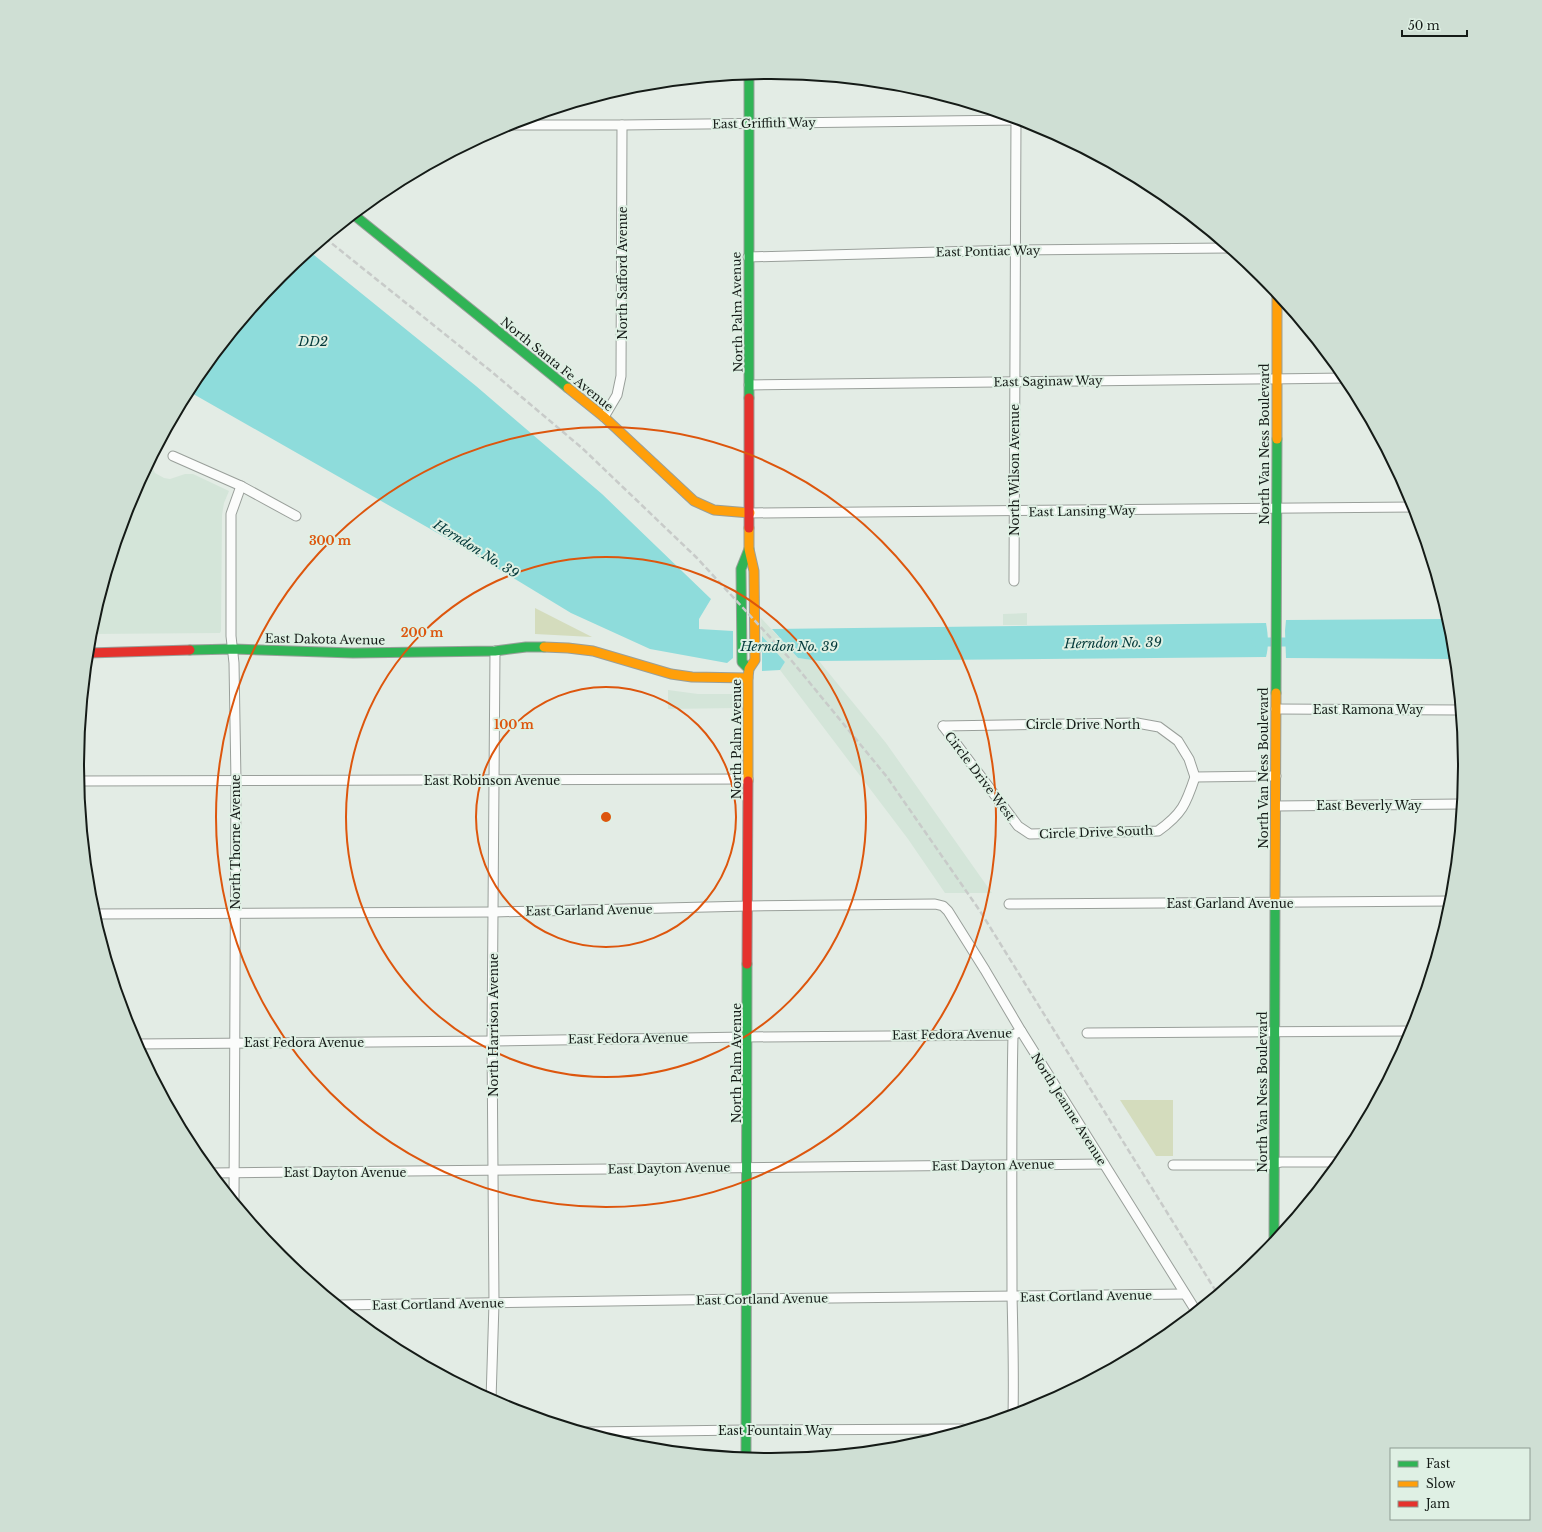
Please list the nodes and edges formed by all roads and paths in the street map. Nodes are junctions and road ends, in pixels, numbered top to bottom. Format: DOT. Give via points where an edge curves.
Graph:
graph roads {
  1 [pos="749,79"];
  2 [pos="1005,120"];
  3 [pos="748,123"];
  4 [pos="524,125"];
  5 [pos="622,125"];
  6 [pos="1018,125"];
  7 [pos="357,218"];
  8 [pos="1223,248"];
  9 [pos="1015,250"];
  10 [pos="748,257"];
  11 [pos="1277,301"];
  12 [pos="1338,378"];
  13 [pos="1277,379"];
  14 [pos="1014,381"];
  15 [pos="749,385"];
  16 [pos="604,417"];
  17 [pos="173,456"];
  18 [pos="241,486"];
  19 [pos="1408,507"];
  20 [pos="1276,509"];
  21 [pos="1014,512"];
  22 [pos="750,513"];
  23 [pos="296,516"];
  24 [pos="749,549"];
  25 [pos="1014,581"];
  26 [pos="233,649"];
  27 [pos="495,651"];
  28 [pos="94,653"];
  29 [pos="748,668"];
  30 [pos="748,678"];
  31 [pos="1276,709"];
  32 [pos="1456,710"];
  33 [pos="943,726"];
  34 [pos="1276,776"];
  35 [pos="1195,777"];
  36 [pos="748,779"];
  37 [pos="84,780"];
  38 [pos="494,780"];
  39 [pos="236,781"];
  40 [pos="1457,804"];
  41 [pos="1276,806"];
  42 [pos="1018,826"];
  43 [pos="1445,901"];
  44 [pos="1275,902"];
  45 [pos="1009,904"];
  46 [pos="749,906"];
  47 [pos="943,906"];
  48 [pos="494,912"];
  49 [pos="100,914"];
  50 [pos="235,914"];
  51 [pos="1405,1031"];
  52 [pos="1275,1032"];
  53 [pos="1017,1033"];
  54 [pos="1087,1033"];
  55 [pos="748,1036"];
  56 [pos="492,1040"];
  57 [pos="234,1042"];
  58 [pos="143,1044"];
  59 [pos="1332,1162"];
  60 [pos="1104,1164"];
  61 [pos="1274,1164"];
  62 [pos="1012,1165"];
  63 [pos="1173,1165"];
  64 [pos="747,1167"];
  65 [pos="493,1171"];
  66 [pos="218,1173"];
  67 [pos="234,1173"];
  68 [pos="234,1194"];
  69 [pos="1274,1234"];
  70 [pos="1185,1294"];
  71 [pos="1012,1297"];
  72 [pos="747,1299"];
  73 [pos="494,1303"];
  74 [pos="345,1305"];
  75 [pos="1194,1307"];
  76 [pos="491,1393"];
  77 [pos="1013,1409"];
  78 [pos="746,1430"];
  79 [pos="949,1430"];
  80 [pos="601,1432"];
  81 [pos="746,1452"];
  1 -- 3 [label="street, North Palm Avenue"];
  2 -- 3 [label="street, East Griffith Way"];
  3 -- 5 [label="street, East Griffith Way"];
  3 -- 10 [label="street, North Palm Avenue"];
  4 -- 5 [label="street, East Griffith Way"];
  5 -- 16 [label="street, North Safford Avenue" via="621,376 617,395"];
  6 -- 9 [label="street, North Wilson Avenue"];
  7 -- 16 [label="street, North Santa Fe Avenue"];
  8 -- 9 [label="street, East Pontiac Way"];
  9 -- 10 [label="street, East Pontiac Way"];
  9 -- 14 [label="street, North Wilson Avenue"];
  10 -- 15 [label="street, North Palm Avenue"];
  11 -- 13 [label="street, North Van Ness Boulevard"];
  12 -- 13 [label="street, East Saginaw Way"];
  13 -- 14 [label="street, East Saginaw Way"];
  13 -- 20 [label="street, North Van Ness Boulevard"];
  14 -- 15 [label="street, East Saginaw Way"];
  14 -- 21 [label="street, North Wilson Avenue"];
  15 -- 22 [label="street, North Palm Avenue"];
  16 -- 22 [label="street, North Santa Fe Avenue" via="694,501 706,509"];
  17 -- 18 [label="street"];
  18 -- 23 [label="street"];
  18 -- 26 [label="street, North Thorne Avenue" via="231,514"];
  19 -- 20 [label="street, East Lansing Way"];
  20 -- 21 [label="street, East Lansing Way"];
  20 -- 31 [label="street, North Van Ness Boulevard"];
  21 -- 22 [label="street, East Lansing Way"];
  21 -- 25 [label="street, North Wilson Avenue"];
  22 -- 24 [label="street, North Palm Avenue"];
  24 -- 29 [label="street, North Palm Avenue" via="754,571 755,660"];
  24 -- 29 [label="street, North Palm Avenue" via="741,569 742,662"];
  26 -- 27 [label="street, East Dakota Avenue" via="353,653"];
  26 -- 28 [label="street, East Dakota Avenue"];
  26 -- 39 [label="street, North Thorne Avenue"];
  27 -- 30 [label="street, East Dakota Avenue" via="568,648 592,651 671,674"];
  27 -- 38 [label="street, North Harrison Avenue"];
  29 -- 30 [label="street, North Palm Avenue"];
  30 -- 36 [label="street, North Palm Avenue"];
  31 -- 32 [label="street, East Ramona Way"];
  31 -- 34 [label="street, North Van Ness Boulevard"];
  33 -- 35 [label="street, Circle Drive North" via="1138,722 1159,727 1178,741 1189,759"];
  33 -- 42 [label="street, Circle Drive West"];
  34 -- 35 [label="street"];
  34 -- 41 [label="street, North Van Ness Boulevard"];
  35 -- 42 [label="street, Circle Drive South" via="1183,809 1172,822 1158,831 1030,834"];
  36 -- 38 [label="street, East Robinson Avenue"];
  36 -- 46 [label="street, North Palm Avenue"];
  37 -- 39 [label="street, East Robinson Avenue"];
  38 -- 39 [label="street, East Robinson Avenue"];
  38 -- 48 [label="street, North Harrison Avenue"];
  39 -- 50 [label="street, North Thorne Avenue"];
  40 -- 41 [label="street, East Beverly Way"];
  41 -- 44 [label="street, North Van Ness Boulevard"];
  43 -- 44 [label="street, East Garland Avenue"];
  44 -- 45 [label="street, East Garland Avenue"];
  44 -- 52 [label="street, North Van Ness Boulevard"];
  46 -- 47 [label="street, East Garland Avenue"];
  46 -- 48 [label="street, East Garland Avenue"];
  46 -- 55 [label="street, North Palm Avenue"];
  47 -- 53 [label="street, North Jeanne Avenue" via="985,970"];
  48 -- 50 [label="street, East Garland Avenue"];
  48 -- 56 [label="street, North Harrison Avenue"];
  49 -- 50 [label="street, East Garland Avenue"];
  50 -- 57 [label="street, North Thorne Avenue"];
  51 -- 52 [label="street"];
  52 -- 54 [label="street"];
  52 -- 61 [label="street, North Van Ness Boulevard"];
  53 -- 55 [label="street, East Fedora Avenue"];
  53 -- 60 [label="street, North Jeanne Avenue"];
  53 -- 62 [label="street"];
  55 -- 56 [label="street, East Fedora Avenue"];
  55 -- 64 [label="street, North Palm Avenue"];
  56 -- 57 [label="street, East Fedora Avenue"];
  56 -- 65 [label="street, North Harrison Avenue"];
  57 -- 58 [label="street, East Fedora Avenue"];
  57 -- 67 [label="street, North Thorne Avenue"];
  59 -- 61 [label="street"];
  60 -- 62 [label="street, East Dayton Avenue"];
  60 -- 70 [label="street, North Jeanne Avenue"];
  61 -- 63 [label="street"];
  61 -- 69 [label="street, North Van Ness Boulevard"];
  62 -- 64 [label="street, East Dayton Avenue"];
  62 -- 71 [label="street"];
  64 -- 65 [label="street, East Dayton Avenue"];
  64 -- 72 [label="street, North Palm Avenue"];
  65 -- 67 [label="street, East Dayton Avenue"];
  65 -- 73 [label="street, North Harrison Avenue"];
  66 -- 67 [label="street, East Dayton Avenue"];
  67 -- 68 [label="street, North Thorne Avenue"];
  70 -- 71 [label="street, East Cortland Avenue"];
  70 -- 75 [label="street, North Jeanne Avenue"];
  71 -- 72 [label="street, East Cortland Avenue"];
  71 -- 77 [label="street"];
  72 -- 73 [label="street, East Cortland Avenue"];
  72 -- 78 [label="street, North Palm Avenue"];
  73 -- 74 [label="street, East Cortland Avenue"];
  73 -- 76 [label="street, North Harrison Avenue"];
  78 -- 79 [label="street, East Fountain Way"];
  78 -- 80 [label="street, East Fountain Way"];
  78 -- 81 [label="street, North Palm Avenue"];
}
